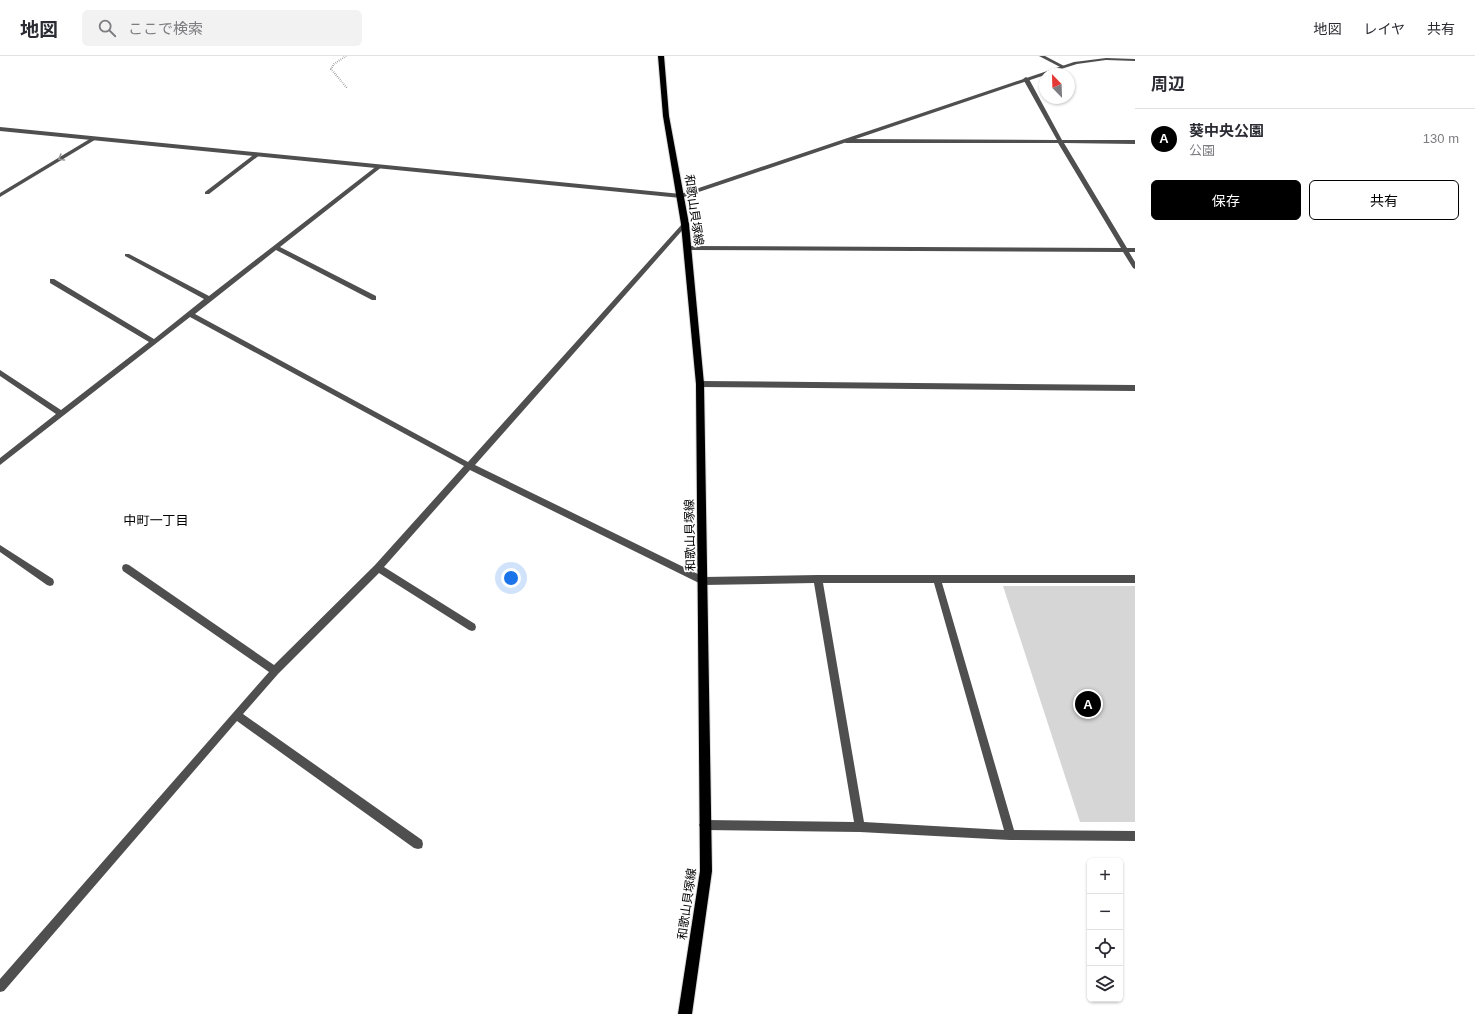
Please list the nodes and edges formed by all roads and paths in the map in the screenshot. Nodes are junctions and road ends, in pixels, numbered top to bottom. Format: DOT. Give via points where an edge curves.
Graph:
graph roads {
  1 [pos="346,56"];
  2 [pos="661,56"];
  3 [pos="1041,56"];
  4 [pos="1135,60"];
  5 [pos="1064,66"];
  6 [pos="1026,79"];
  7 [pos="347,88"];
  8 [pos="0,129"];
  9 [pos="95,138"];
  10 [pos="846,141"];
  11 [pos="1135,142"];
  12 [pos="1061,143"];
  13 [pos="258,154"];
  14 [pos="380,166"];
  15 [pos="207,193"];
  16 [pos="0,195"];
  17 [pos="680,196"];
  18 [pos="685,224"];
  19 [pos="275,247"];
  20 [pos="687,248"];
  21 [pos="1126,250"];
  22 [pos="1135,250"];
  23 [pos="127,255"];
  24 [pos="1135,267"];
  25 [pos="52,281"];
  26 [pos="374,298"];
  27 [pos="209,299"];
  28 [pos="190,314"];
  29 [pos="154,342"];
  30 [pos="0,373"];
  31 [pos="700,384"];
  32 [pos="1135,388"];
  33 [pos="61,414"];
  34 [pos="0,462"];
  35 [pos="470,466"];
  36 [pos="0,548"];
  37 [pos="126,568"];
  38 [pos="378,568"];
  39 [pos="818,579"];
  40 [pos="937,579"];
  41 [pos="1135,579"];
  42 [pos="703,581"];
  43 [pos="50,582"];
  44 [pos="472,627"];
  45 [pos="275,671"];
  46 [pos="236,715"];
  47 [pos="704,825"];
  48 [pos="860,827"];
  49 [pos="1010,835"];
  50 [pos="1135,836"];
  51 [pos="418,844"];
  52 [pos="0,987"];
  53 [pos="684,1013"];
  1 -- 7 [label="path" via="331,69"];
  2 -- 17 [label="main road, 和歌山貝塚線" via="666,116"];
  3 -- 5 [label="street"];
  4 -- 5 [label="street" via="1093,60"];
  5 -- 6 [label="street"];
  6 -- 10 [label="street"];
  6 -- 12 [label="street"];
  8 -- 9 [label="street"];
  9 -- 13 [label="street"];
  9 -- 16 [label="street, one-way"];
  10 -- 12 [label="street"];
  10 -- 17 [label="street"];
  11 -- 12 [label="street"];
  12 -- 21 [label="street"];
  13 -- 14 [label="street"];
  13 -- 15 [label="street"];
  14 -- 17 [label="street"];
  14 -- 19 [label="street"];
  17 -- 18 [label="main road, 和歌山貝塚線"];
  18 -- 20 [label="main road, 和歌山貝塚線"];
  18 -- 35 [label="street"];
  19 -- 26 [label="street"];
  19 -- 27 [label="street"];
  20 -- 21 [label="street"];
  20 -- 31 [label="main road, 和歌山貝塚線"];
  21 -- 22 [label="street"];
  21 -- 24 [label="street"];
  23 -- 27 [label="street"];
  25 -- 29 [label="street"];
  27 -- 28 [label="street"];
  28 -- 29 [label="street"];
  28 -- 35 [label="street"];
  29 -- 33 [label="street"];
  30 -- 33 [label="street"];
  31 -- 32 [label="street"];
  31 -- 42 [label="main road, 和歌山貝塚線"];
  33 -- 34 [label="street"];
  35 -- 38 [label="street"];
  35 -- 42 [label="street"];
  36 -- 43 [label="street"];
  37 -- 45 [label="street"];
  38 -- 44 [label="street"];
  38 -- 45 [label="street"];
  39 -- 40 [label="street"];
  39 -- 42 [label="street"];
  39 -- 48 [label="street"];
  40 -- 41 [label="street"];
  40 -- 49 [label="street"];
  42 -- 47 [label="main road, 和歌山貝塚線"];
  45 -- 46 [label="street"];
  46 -- 51 [label="street"];
  46 -- 52 [label="street"];
  47 -- 48 [label="street"];
  47 -- 53 [label="main road, 和歌山貝塚線" via="706,871"];
  48 -- 49 [label="street"];
  49 -- 50 [label="street"];
}
